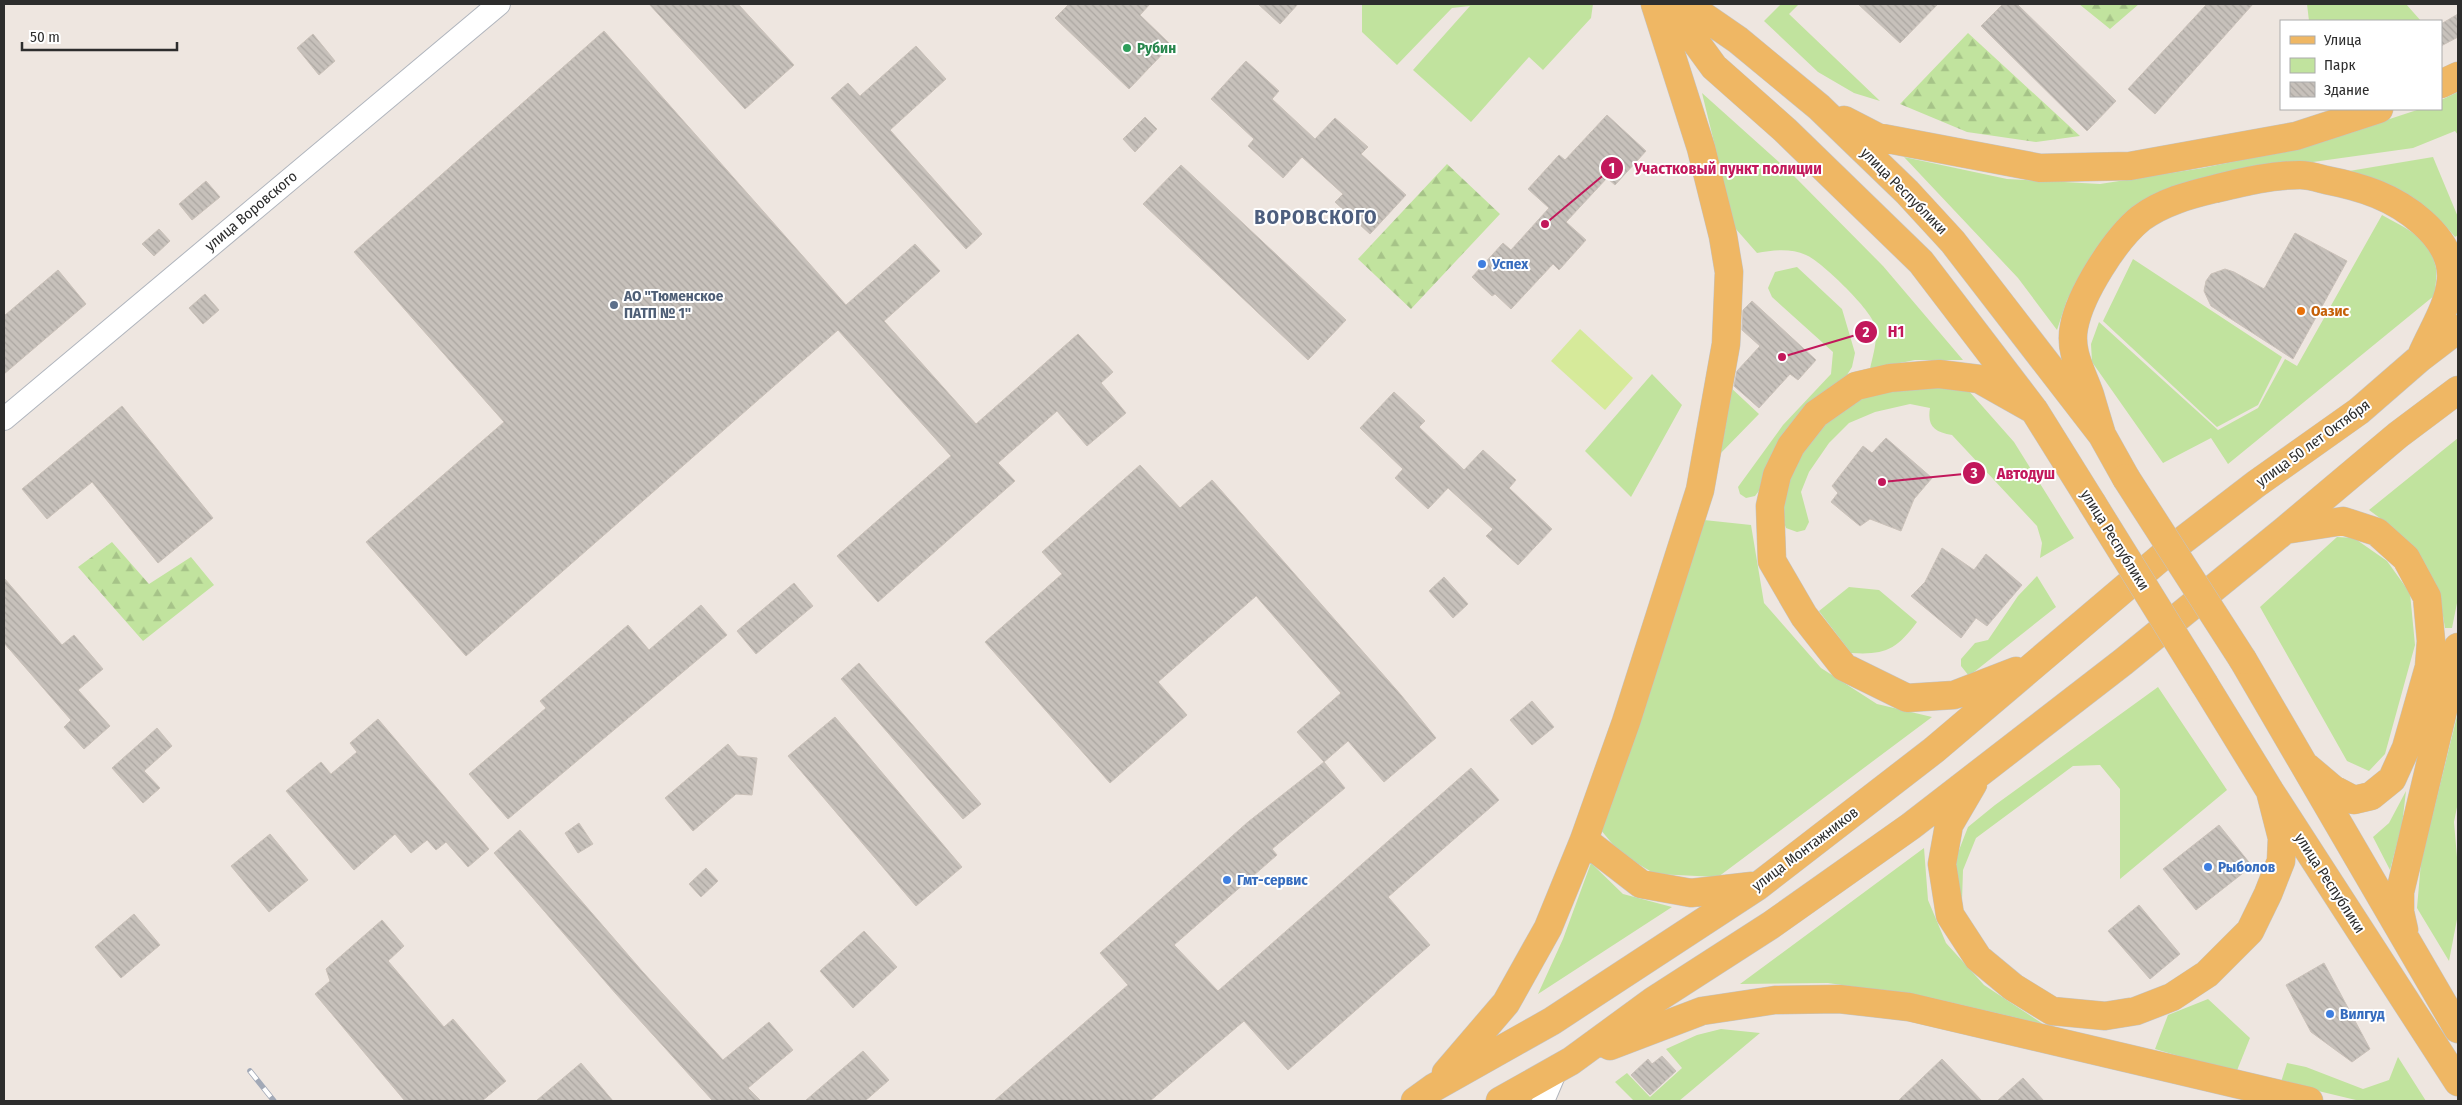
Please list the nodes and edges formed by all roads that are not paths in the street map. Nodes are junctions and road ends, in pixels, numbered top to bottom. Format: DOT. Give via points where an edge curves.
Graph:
graph roads {
  1 [pos="499,4"];
  2 [pos="1655,4"];
  3 [pos="1668,4"];
  4 [pos="1686,4"];
  5 [pos="2458,76"];
  6 [pos="2442,84"];
  7 [pos="1819,107"];
  8 [pos="2376,110"];
  9 [pos="2458,329"];
  10 [pos="2420,358"];
  11 [pos="2458,390"];
  12 [pos="2034,410"];
  13 [pos="4,419"];
  14 [pos="2102,436"];
  15 [pos="2285,530"];
  16 [pos="2165,554"];
  17 [pos="2458,646"];
  18 [pos="2034,664"];
  19 [pos="2307,766"];
  20 [pos="1978,774"];
  21 [pos="2270,791"];
  22 [pos="1584,840"];
  23 [pos="1758,886"];
  24 [pos="2407,944"];
  25 [pos="2458,1029"];
  26 [pos="1564,1064"];
  27 [pos="2458,1082"];
  28 [pos="1424,1094"];
  29 [pos="1500,1101"];
  30 [pos="1543,1101"];
  31 [pos="2309,1101"];
  1 -- 13 [label="street, улица Воровского"];
  2 -- 22 [label="main road" via="1701,148 1724,236 1729,272 1726,344 1700,490 1626,722"];
  3 -- 12 [label="main road, улица Республики" via="1714,67 1785,130 1921,262"];
  4 -- 7 [label="main road, улица Республики" via="1738,40"];
  5 -- 6 [label="main road"];
  7 -- 8 [label="main road" via="1877,136 2040,168 2130,166 2180,158 2296,136"];
  7 -- 14 [label="main road, улица Республики" via="1907,192 1953,242"];
  9 -- 10 [label="main road, улица 50 лет Октября"];
  10 -- 14 [label="main road" via="2447,298 2451,279 2448,254 2433,232 2390,200 2367,189 2334,181 2303,175 2270,177 2228,186 2163,205 2140,219 2118,243 2085,298 2074,327 2074,356 2090,394"];
  10 -- 16 [label="main road, улица 50 лет Октября" via="2359,411"];
  11 -- 15 [label="main road" via="2398,435"];
  12 -- 18 [label="main road" via="1979,379 1939,374 1890,378 1856,386 1816,414 1790,446 1777,475 1770,506 1772,561 1804,616 1844,667 1907,698 1954,695"];
  12 -- 21 [label="main road, улица Республики, bridge"];
  14 -- 19 [label="main road, улица Республики, bridge"];
  15 -- 19 [label="main road" via="2343,521 2377,532 2406,558 2427,597 2429,614 2429,667 2406,748 2392,779 2371,796 2354,800 2333,789"];
  15 -- 20 [label="main road"];
  16 -- 18 [label="main road, улица Монтажников"];
  17 -- 24 [label="main road" via="2400,892 2400,912"];
  18 -- 23 [label="main road, улица Монтажников" via="1934,750"];
  19 -- 24 [label="main road, улица Республики"];
  20 -- 21 [label="main road" via="1950,825 1942,864 1950,915 1978,958 2013,987 2052,1011 2104,1016 2136,1011 2172,997 2207,974 2250,931 2282,861 2282,838"];
  20 -- 26 [label="main road" via="1771,925"];
  21 -- 27 [label="main road, улица Республики"];
  22 -- 23 [label="main road" via="1641,884 1691,893"];
  22 -- 28 [label="main road" via="1548,928 1506,1004"];
  23 -- 28 [label="main road, улица Монтажников" via="1552,1021"];
  24 -- 25 [label="main road, улица Республики"];
  26 -- 29 [label="main road"];
  26 -- 30 [label="street"];
  26 -- 31 [label="main road" via="1702,1011 1775,1000 1839,999 1909,1007"];
}
